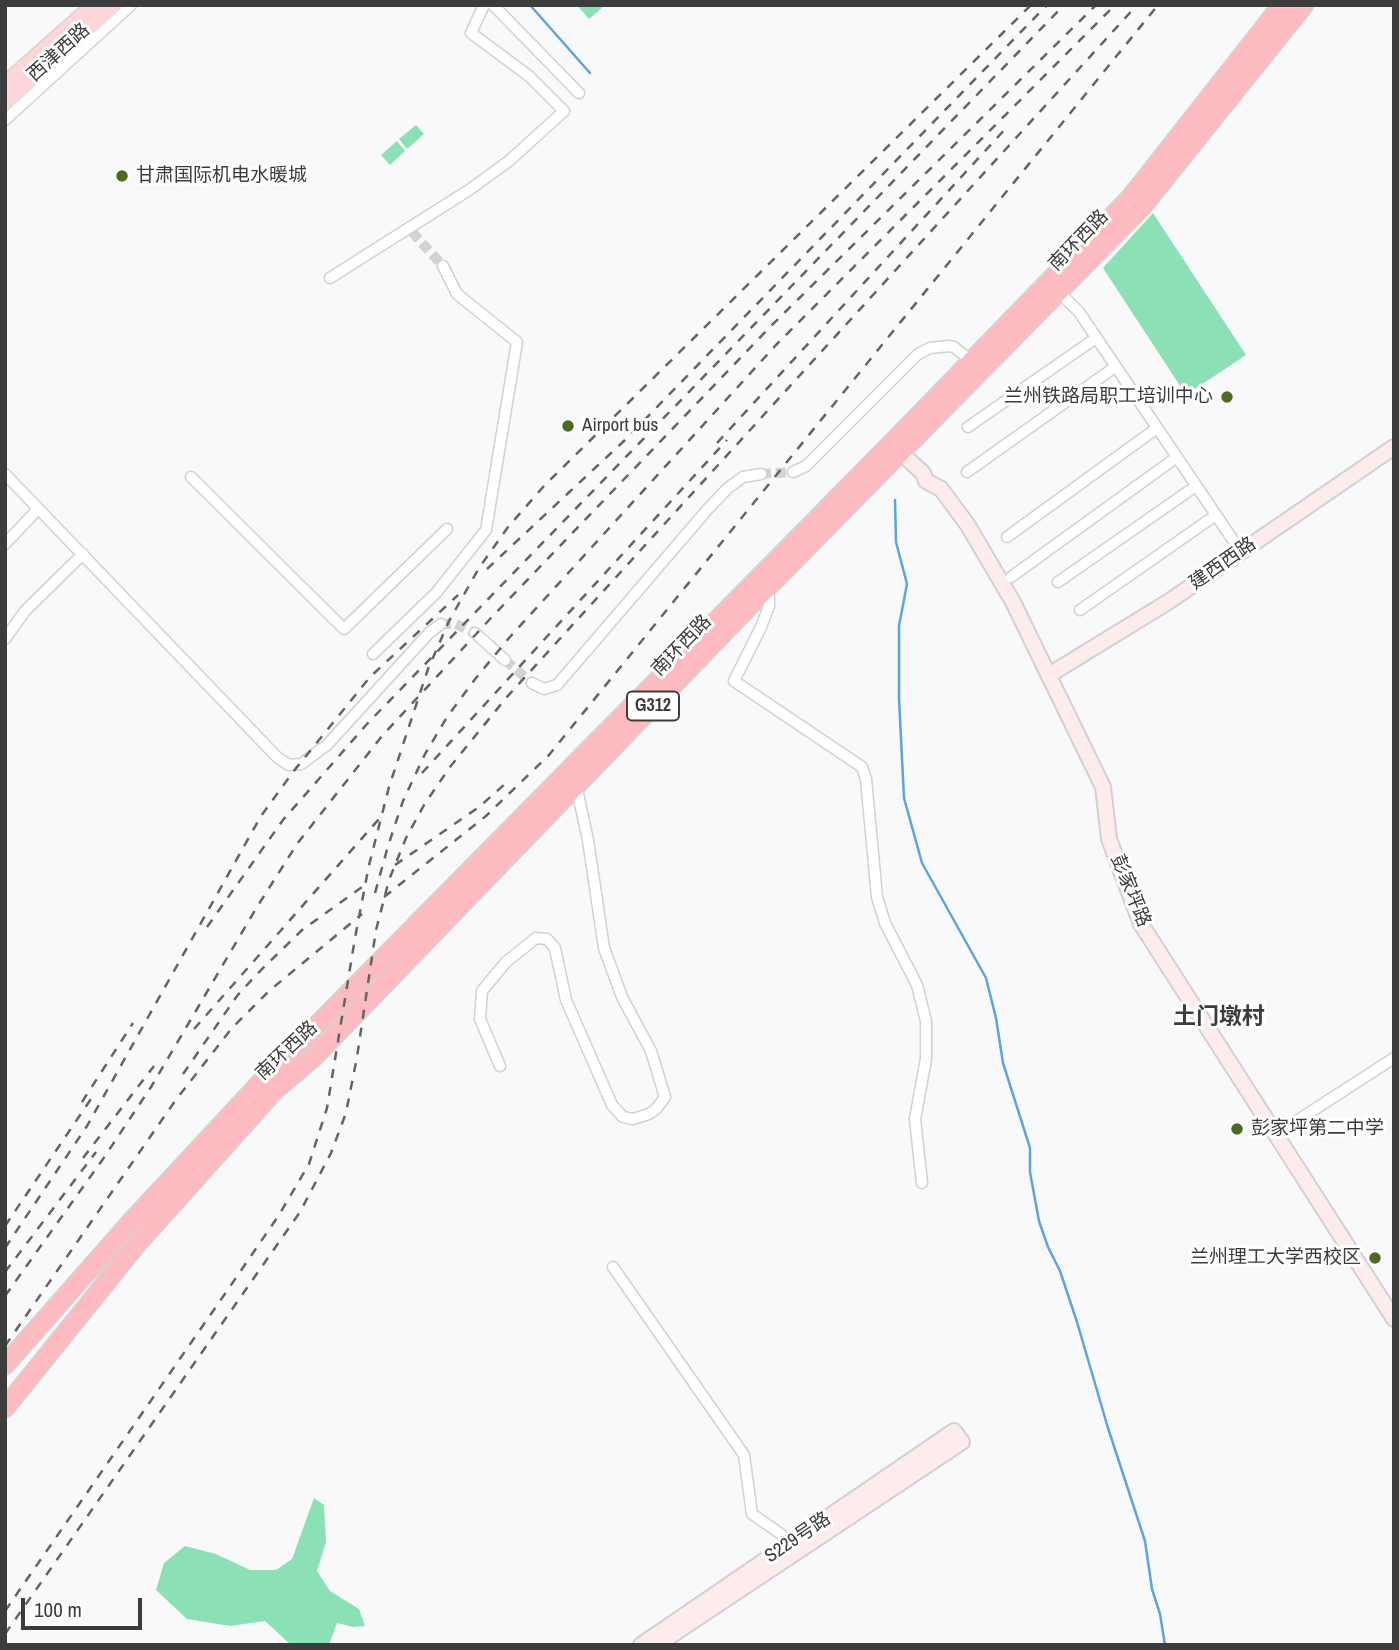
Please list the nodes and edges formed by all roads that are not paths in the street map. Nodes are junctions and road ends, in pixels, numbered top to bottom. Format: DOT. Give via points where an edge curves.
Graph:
graph roads {
  1 [pos="95,5"];
  2 [pos="113,5"];
  3 [pos="131,5"];
  4 [pos="484,5"];
  5 [pos="493,5"];
  6 [pos="1282,5"];
  7 [pos="1304,5"];
  8 [pos="5,85"];
  9 [pos="579,93"];
  10 [pos="5,102"];
  11 [pos="5,120"];
  12 [pos="443,266"];
  13 [pos="330,278"];
  14 [pos="1055,287"];
  15 [pos="1096,338"];
  16 [pos="971,361"];
  17 [pos="1115,367"];
  18 [pos="968,427"];
  19 [pos="1157,428"];
  20 [pos="1394,447"];
  21 [pos="901,452"];
  22 [pos="1177,457"];
  23 [pos="793,472"];
  24 [pos="968,472"];
  25 [pos="5,474"];
  26 [pos="761,474"];
  27 [pos="191,477"];
  28 [pos="1196,486"];
  29 [pos="38,509"];
  30 [pos="1216,515"];
  31 [pos="447,529"];
  32 [pos="1007,537"];
  33 [pos="5,544"];
  34 [pos="1241,552"];
  35 [pos="83,554"];
  36 [pos="1011,577"];
  37 [pos="1058,582"];
  38 [pos="765,590"];
  39 [pos="1080,610"];
  40 [pos="441,624"];
  41 [pos="475,634"];
  42 [pos="5,639"];
  43 [pos="373,654"];
  44 [pos="505,660"];
  45 [pos="1049,676"];
  46 [pos="531,683"];
  47 [pos="576,784"];
  48 [pos="1394,1058"];
  49 [pos="500,1066"];
  50 [pos="1275,1135"];
  51 [pos="922,1183"];
  52 [pos="613,1267"];
  53 [pos="1394,1319"];
  54 [pos="5,1365"];
  55 [pos="5,1408"];
  56 [pos="958,1437"];
  57 [pos="793,1548"];
  58 [pos="641,1645"];
  59 [pos="657,1645"];
  1 -- 8 [label="main road, 西津西路"];
  2 -- 10 [label="main road, 西津西路"];
  3 -- 11 [label="street"];
  4 -- 13 [label="street" via="471,33 529,76 564,111 509,161 410,231"];
  5 -- 9 [label="street"];
  6 -- 14 [label="highway, 南环西路 / G312"];
  7 -- 14 [label="highway, 南环西路 / G312" via="1142,207"];
  12 -- 43 [label="street" via="457,294 517,342 486,530 436,593"];
  14 -- 15 [label="street"];
  14 -- 16 [label="highway, 南环西路 / G312"];
  14 -- 21 [label="highway, 南环西路 / G312"];
  15 -- 17 [label="street"];
  15 -- 18 [label="street"];
  16 -- 23 [label="street" via="948,346 918,354 806,466"];
  16 -- 54 [label="highway, 南环西路 / G312" via="264,1079"];
  17 -- 19 [label="street"];
  17 -- 24 [label="street"];
  19 -- 22 [label="street"];
  19 -- 32 [label="street"];
  20 -- 34 [label="street, 建西西路"];
  21 -- 38 [label="highway, 南环西路 / G312"];
  21 -- 45 [label="street, 彭家坪路" via="926,481 941,489 967,524"];
  22 -- 28 [label="street"];
  22 -- 36 [label="street"];
  25 -- 29 [label="street"];
  26 -- 46 [label="street" via="743,477 721,496 557,685 544,689"];
  27 -- 31 [label="street" via="344,629"];
  28 -- 30 [label="street"];
  28 -- 37 [label="street"];
  29 -- 33 [label="street"];
  29 -- 35 [label="street"];
  30 -- 34 [label="street"];
  30 -- 39 [label="street"];
  34 -- 45 [label="street, 建西西路"];
  35 -- 40 [label="street" via="289,765 301,764 327,745"];
  35 -- 42 [label="street" via="25,611"];
  38 -- 47 [label="highway, 南环西路 / G312"];
  38 -- 51 [label="street" via="769,606 734,681 862,767 877,897 917,985 926,1021 926,1059 915,1119"];
  41 -- 44 [label="street"];
  45 -- 50 [label="street, 彭家坪路" via="1104,787 1109,839 1142,924"];
  47 -- 49 [label="street" via="604,948 622,997 651,1051 665,1097 649,1114 633,1119 623,1117 612,1105 566,1000 555,948 547,939 536,938 506,962 482,991 480,1019"];
  47 -- 55 [label="highway, 南环西路 / G312" via="314,1057 275,1090 136,1244"];
  48 -- 50 [label="street"];
  50 -- 53 [label="street, 彭家坪路"];
  52 -- 57 [label="street" via="744,1455 752,1514"];
  56 -- 57 [label="street, S229号路"];
  57 -- 58 [label="street, S229号路"];
  57 -- 59 [label="street, S229号路"];
}
